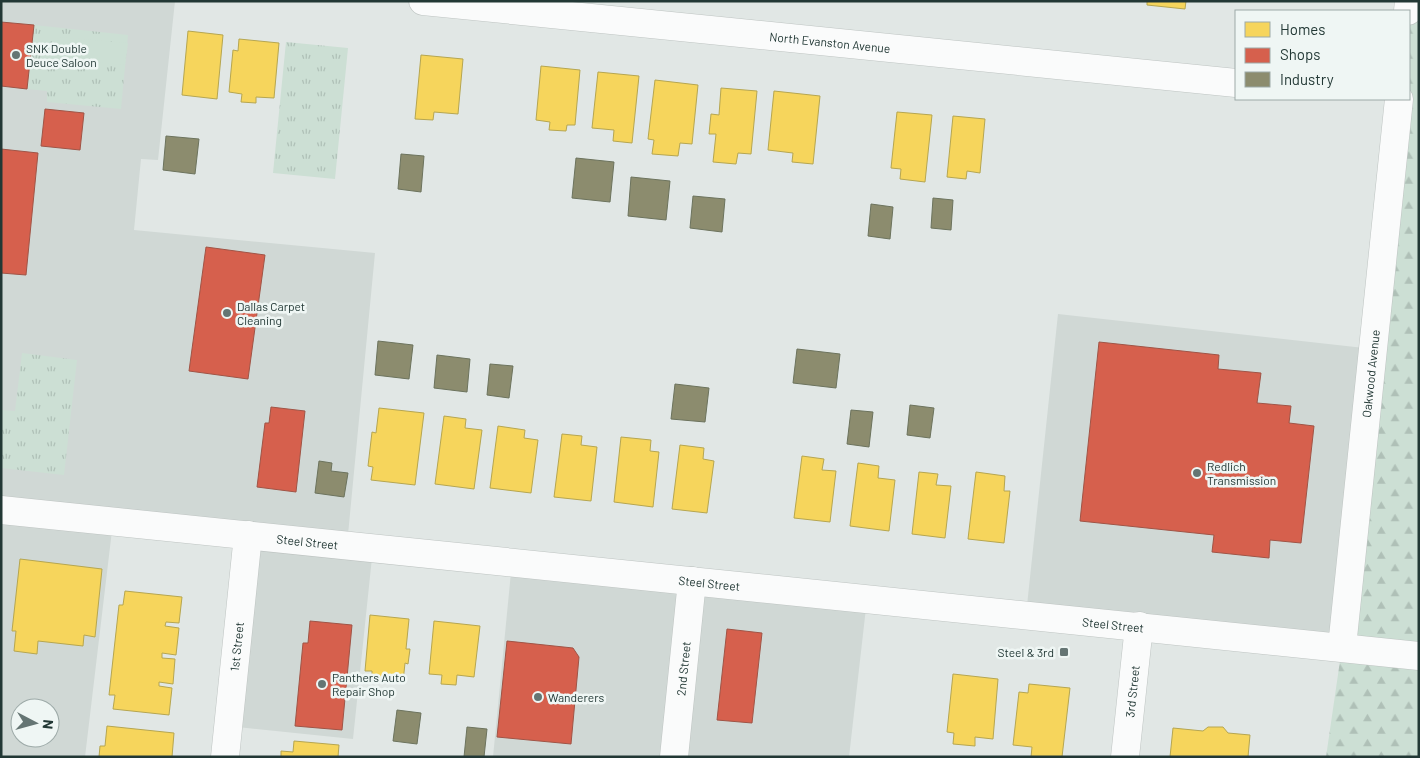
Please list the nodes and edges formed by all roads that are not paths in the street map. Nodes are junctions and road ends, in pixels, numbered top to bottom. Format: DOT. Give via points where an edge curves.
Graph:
graph roads {
  1 [pos="423,1"];
  2 [pos="1235,83"];
  3 [pos="1399,100"];
  4 [pos="1,510"];
  5 [pos="248,535"];
  6 [pos="692,581"];
  7 [pos="1139,626"];
  8 [pos="1342,647"];
  9 [pos="1419,656"];
  10 [pos="224,757"];
  11 [pos="674,757"];
  12 [pos="1125,757"];
  1 -- 2 [label="street, North Evanston Avenue"];
  3 -- 8 [label="street, Oakwood Avenue"];
  4 -- 5 [label="street, Steel Street"];
  5 -- 6 [label="street, Steel Street"];
  5 -- 10 [label="street, 1st Street"];
  6 -- 7 [label="street, Steel Street"];
  6 -- 11 [label="street, 2nd Street"];
  7 -- 8 [label="street, Steel Street"];
  7 -- 12 [label="street, 3rd Street"];
  8 -- 9 [label="street, Steel Street"];
}
